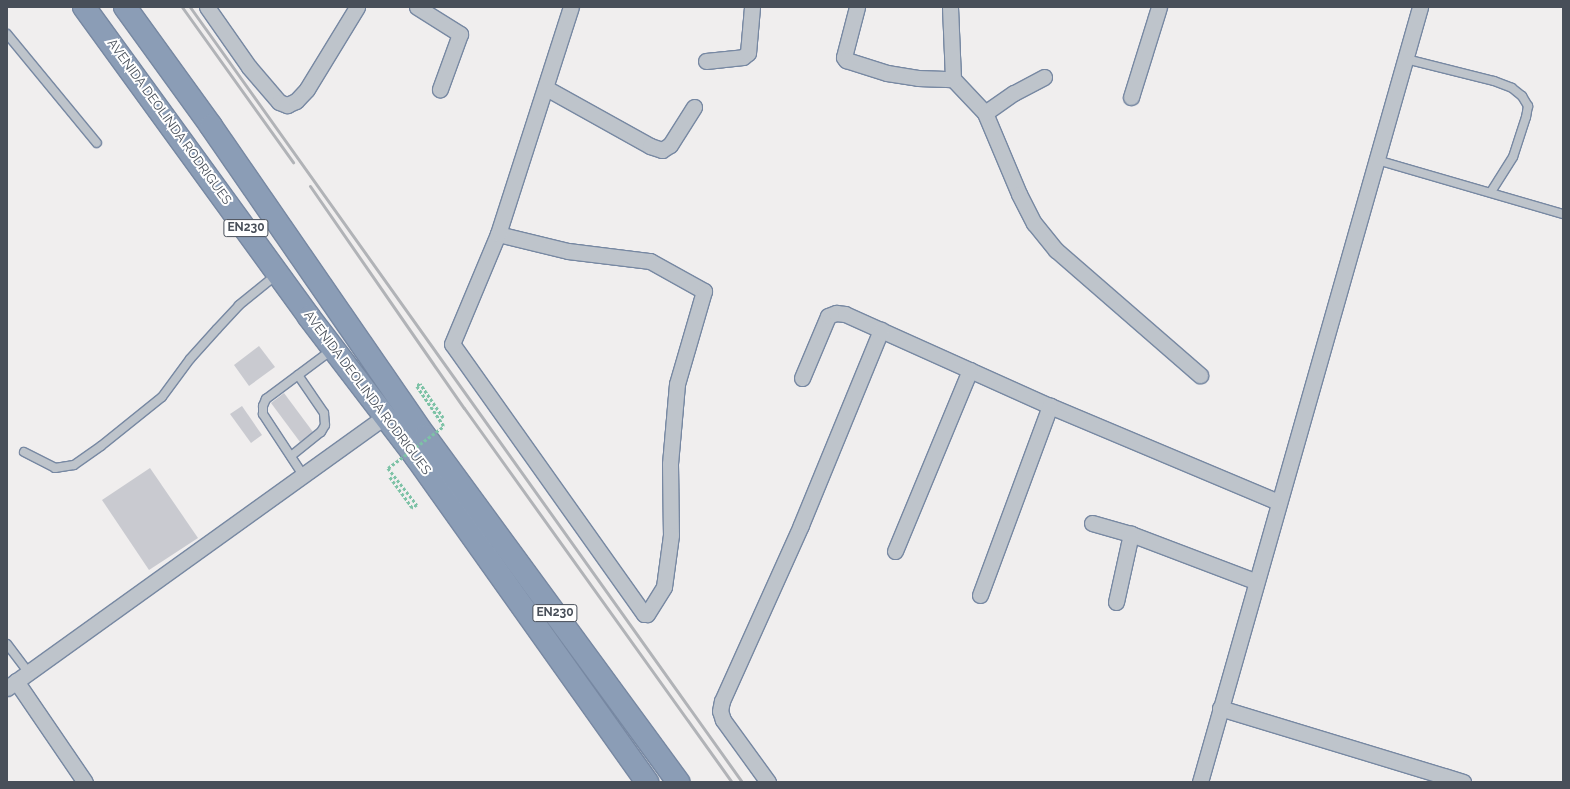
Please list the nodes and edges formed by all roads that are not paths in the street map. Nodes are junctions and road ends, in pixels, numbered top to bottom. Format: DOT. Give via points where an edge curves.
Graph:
graph roads {
  1 [pos="84,7"];
  2 [pos="125,7"];
  3 [pos="207,7"];
  4 [pos="356,7"];
  5 [pos="417,7"];
  6 [pos="571,7"];
  7 [pos="752,7"];
  8 [pos="857,7"];
  9 [pos="950,7"];
  10 [pos="1159,7"];
  11 [pos="1420,7"];
  12 [pos="7,34"];
  13 [pos="1406,59"];
  14 [pos="706,61"];
  15 [pos="1044,77"];
  16 [pos="953,79"];
  17 [pos="546,88"];
  18 [pos="440,89"];
  19 [pos="1131,97"];
  20 [pos="694,107"];
  21 [pos="985,113"];
  22 [pos="97,143"];
  23 [pos="1377,160"];
  24 [pos="1491,192"];
  25 [pos="1563,214"];
  26 [pos="498,234"];
  27 [pos="279,273"];
  28 [pos="881,330"];
  29 [pos="333,348"];
  30 [pos="970,370"];
  31 [pos="298,375"];
  32 [pos="1200,375"];
  33 [pos="802,378"];
  34 [pos="1050,406"];
  35 [pos="386,416"];
  36 [pos="24,452"];
  37 [pos="291,456"];
  38 [pos="303,475"];
  39 [pos="1278,502"];
  40 [pos="1092,523"];
  41 [pos="1131,534"];
  42 [pos="895,551"];
  43 [pos="1255,581"];
  44 [pos="980,595"];
  45 [pos="1116,602"];
  46 [pos="7,644"];
  47 [pos="28,672"];
  48 [pos="11,685"];
  49 [pos="1220,708"];
  50 [pos="85,782"];
  51 [pos="647,782"];
  52 [pos="678,782"];
  53 [pos="768,782"];
  54 [pos="1200,782"];
  55 [pos="1463,782"];
  1 -- 27 [label="highway, AVENIDA DEOLINDA RODRIGUES / EN230"];
  2 -- 52 [label="highway, AVENIDA DEOLINDA RODRIGUES / EN230" via="211,126 425,436"];
  3 -- 4 [label="street" via="249,67 279,102 287,105 296,101 307,89"];
  5 -- 18 [label="street" via="460,34"];
  6 -- 17 [label="street"];
  7 -- 14 [label="street" via="748,53 743,57"];
  8 -- 16 [label="street" via="844,57 846,60 887,73 918,78"];
  9 -- 16 [label="street"];
  10 -- 19 [label="street"];
  11 -- 13 [label="street"];
  12 -- 22 [label="lane"];
  13 -- 23 [label="street"];
  13 -- 24 [label="lane" via="1494,81 1512,88 1522,96 1528,106 1526,117 1513,157"];
  15 -- 21 [label="street"];
  16 -- 21 [label="street"];
  17 -- 20 [label="street" via="650,146 662,150 670,145"];
  17 -- 26 [label="street"];
  21 -- 32 [label="street" via="1034,223 1056,250"];
  23 -- 24 [label="lane"];
  23 -- 39 [label="street"];
  24 -- 25 [label="lane"];
  26 -- 26 [label="street" via="568,251 650,261 704,291 677,384 670,464 671,534 664,587 647,614 644,614 452,344 452,338"];
  27 -- 29 [label="highway, AVENIDA DEOLINDA RODRIGUES / EN230"];
  27 -- 36 [label="lane" via="239,305 190,359 162,397 74,465 55,468"];
  28 -- 30 [label="street"];
  28 -- 33 [label="street" via="845,314 836,313 828,316"];
  28 -- 53 [label="street" via="801,525 722,701 720,711 723,720"];
  29 -- 31 [label="lane"];
  29 -- 35 [label="highway, AVENIDA DEOLINDA RODRIGUES / EN230"];
  30 -- 34 [label="street"];
  30 -- 42 [label="street"];
  31 -- 37 [label="lane" via="324,413 325,425 322,432"];
  31 -- 37 [label="lane" via="266,399 263,406 264,414"];
  34 -- 39 [label="street"];
  34 -- 44 [label="street"];
  35 -- 38 [label="street"];
  35 -- 51 [label="highway, AVENIDA DEOLINDA RODRIGUES / EN230"];
  37 -- 38 [label="lane"];
  38 -- 47 [label="street"];
  39 -- 43 [label="street"];
  40 -- 41 [label="street"];
  41 -- 43 [label="street"];
  41 -- 45 [label="street"];
  43 -- 49 [label="street"];
  46 -- 47 [label="lane"];
  47 -- 48 [label="street"];
  48 -- 50 [label="street"];
  49 -- 54 [label="street"];
  49 -- 55 [label="street"];
}
